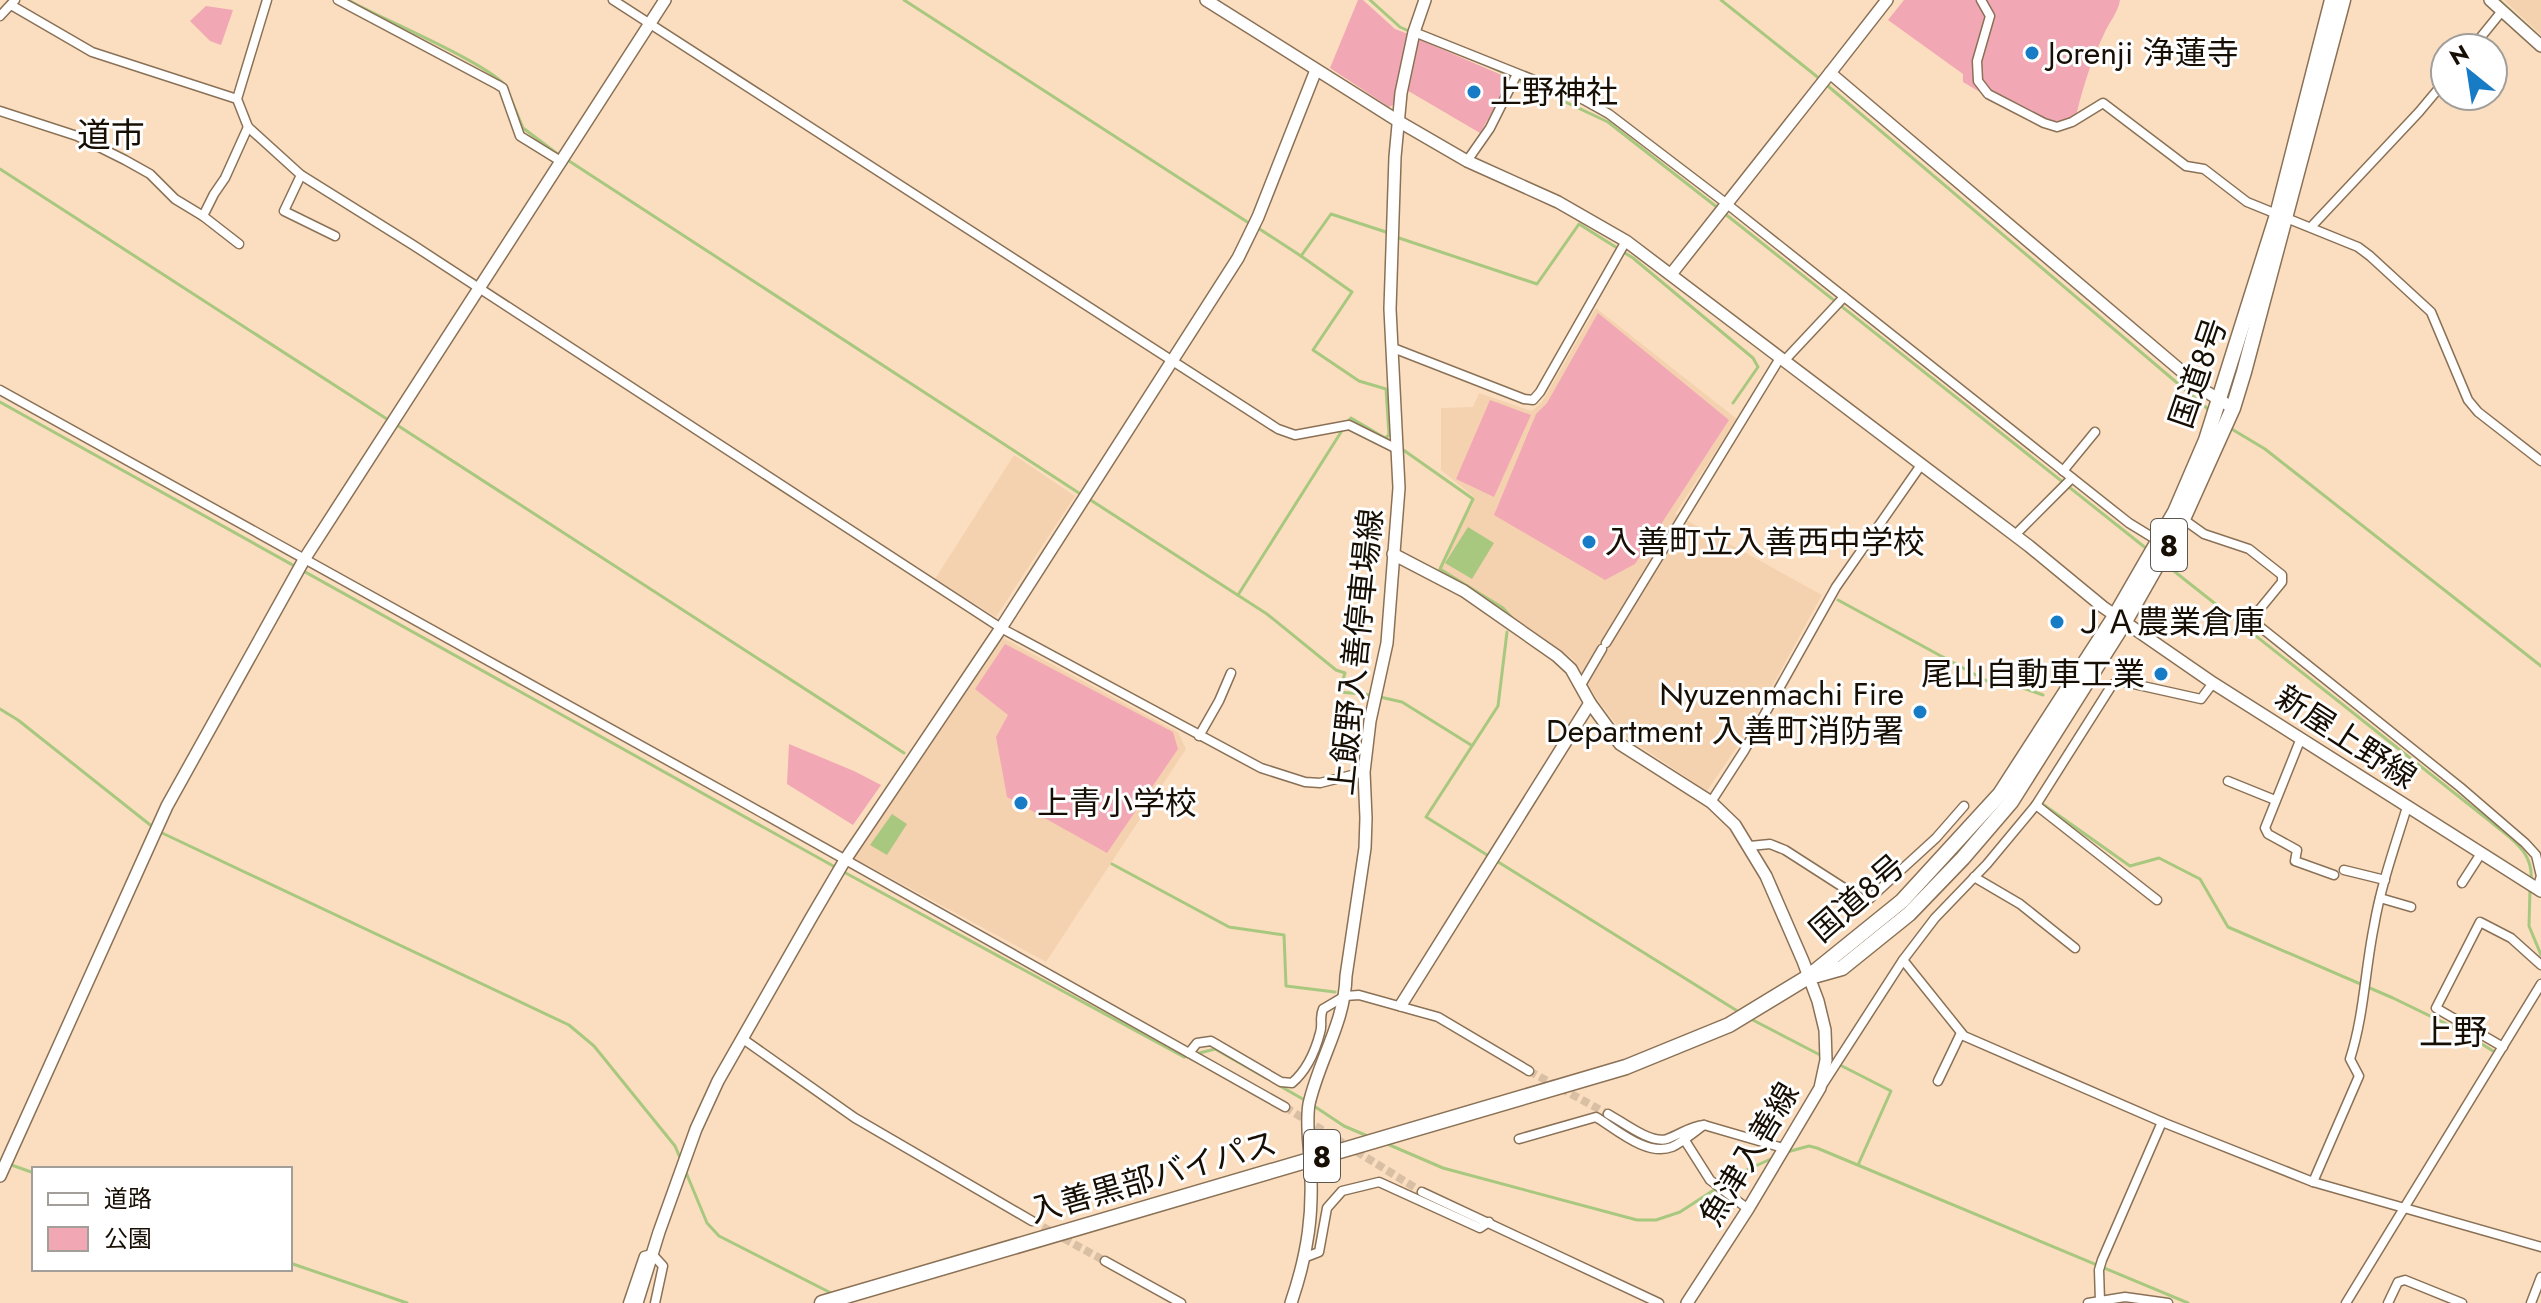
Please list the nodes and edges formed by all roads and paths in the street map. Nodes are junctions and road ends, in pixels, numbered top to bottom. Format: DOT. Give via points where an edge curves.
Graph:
graph roads {
  1 [pos="267,0"];
  2 [pos="338,0"];
  3 [pos="613,0"];
  4 [pos="665,0"];
  5 [pos="1206,0"];
  6 [pos="1425,0"];
  7 [pos="1887,0"];
  8 [pos="1981,0"];
  9 [pos="2332,0"];
  10 [pos="2343,0"];
  11 [pos="2490,0"];
  12 [pos="13,2"];
  13 [pos="2502,11"];
  14 [pos="0,16"];
  15 [pos="651,25"];
  16 [pos="1414,32"];
  17 [pos="2485,32"];
  18 [pos="2541,46"];
  19 [pos="1316,70"];
  20 [pos="1830,73"];
  21 [pos="1517,74"];
  22 [pos="237,99"];
  23 [pos="2429,100"];
  24 [pos="0,111"];
  25 [pos="1398,121"];
  26 [pos="248,127"];
  27 [pos="1467,161"];
  28 [pos="562,162"];
  29 [pos="301,175"];
  30 [pos="1727,204"];
  31 [pos="203,216"];
  32 [pos="2282,217"];
  33 [pos="2311,227"];
  34 [pos="335,236"];
  35 [pos="1626,241"];
  36 [pos="239,244"];
  37 [pos="1672,273"];
  38 [pos="479,289"];
  39 [pos="1844,297"];
  40 [pos="1393,348"];
  41 [pos="1173,359"];
  42 [pos="1782,360"];
  43 [pos="0,390"];
  44 [pos="2226,404"];
  45 [pos="2095,432"];
  46 [pos="1397,449"];
  47 [pos="2541,461"];
  48 [pos="1921,465"];
  49 [pos="2063,471"];
  50 [pos="2072,478"];
  51 [pos="2183,519"];
  52 [pos="2015,535"];
  53 [pos="2163,544"];
  54 [pos="1393,554"];
  55 [pos="305,558"];
  56 [pos="2120,620"];
  57 [pos="1001,628"];
  58 [pos="1231,673"];
  59 [pos="2213,683"];
  60 [pos="1581,685"];
  61 [pos="1590,703"];
  62 [pos="1199,736"];
  63 [pos="2301,738"];
  64 [pos="1364,772"];
  65 [pos="2228,781"];
  66 [pos="2275,800"];
  67 [pos="1711,802"];
  68 [pos="2036,805"];
  69 [pos="1964,806"];
  70 [pos="2407,807"];
  71 [pos="1750,846"];
  72 [pos="2480,855"];
  73 [pos="845,860"];
  74 [pos="2344,870"];
  75 [pos="2334,875"];
  76 [pos="1974,877"];
  77 [pos="2385,880"];
  78 [pos="2462,883"];
  79 [pos="2539,890"];
  80 [pos="2380,898"];
  81 [pos="2157,900"];
  82 [pos="2411,907"];
  83 [pos="2075,948"];
  84 [pos="1903,960"];
  85 [pos="2541,965"];
  86 [pos="1808,977"];
  87 [pos="2541,984"];
  88 [pos="1345,996"];
  89 [pos="1401,1005"];
  90 [pos="1961,1033"];
  91 [pos="743,1039"];
  92 [pos="2503,1047"];
  93 [pos="1189,1053"];
  94 [pos="1529,1071"];
  95 [pos="1938,1081"];
  96 [pos="1820,1088"];
  97 [pos="1285,1107"];
  98 [pos="1608,1114"];
  99 [pos="2162,1122"];
  100 [pos="1704,1125"];
  101 [pos="1519,1139"];
  102 [pos="1684,1139"];
  103 [pos="1783,1148"];
  104 [pos="1311,1160"];
  105 [pos="0,1176"];
  106 [pos="2313,1182"];
  107 [pos="1422,1192"];
  108 [pos="1748,1209"];
  109 [pos="2405,1209"];
  110 [pos="1032,1221"];
  111 [pos="1489,1222"];
  112 [pos="2541,1247"];
  113 [pos="652,1254"];
  114 [pos="1306,1257"];
  115 [pos="1105,1261"];
  116 [pos="2541,1277"];
  117 [pos="2100,1301"];
  118 [pos="2112,1301"];
  119 [pos="628,1303"];
  120 [pos="637,1303"];
  121 [pos="655,1303"];
  122 [pos="822,1303"];
  123 [pos="1181,1303"];
  124 [pos="1291,1303"];
  125 [pos="1659,1303"];
  126 [pos="1687,1303"];
  127 [pos="2088,1303"];
  128 [pos="2168,1303"];
  129 [pos="2346,1303"];
  130 [pos="2388,1303"];
  131 [pos="2462,1303"];
  132 [pos="2531,1303"];
  1 -- 22 [label="street"];
  2 -- 28 [label="street" via="503,88 520,136"];
  3 -- 15 [label="street"];
  4 -- 15 [label="street"];
  5 -- 19 [label="street, 新屋上野線"];
  6 -- 16 [label="street, 上飯野入善停車場線"];
  7 -- 20 [label="street"];
  8 -- 32 [label="street" via="1990,16 1977,61 1978,81 1988,94 2057,127 2103,103 2186,166 2204,169 2247,202"];
  9 -- 32 [label="highway, 国道8号 / 8"];
  10 -- 32 [label="highway, 国道8号 / 8"];
  11 -- 13 [label="street"];
  12 -- 14 [label="street"];
  12 -- 22 [label="street" via="92,52"];
  13 -- 17 [label="street"];
  13 -- 18 [label="street"];
  15 -- 28 [label="street"];
  15 -- 41 [label="street"];
  16 -- 21 [label="street"];
  16 -- 25 [label="street, 上飯野入善停車場線"];
  19 -- 25 [label="street, 新屋上野線"];
  19 -- 41 [label="street" via="1238,258"];
  20 -- 30 [label="street"];
  20 -- 44 [label="street"];
  21 -- 27 [label="street"];
  21 -- 30 [label="street" via="1609,114"];
  22 -- 26 [label="street"];
  23 -- 33 [label="street"];
  24 -- 31 [label="street" via="77,136 125,160"];
  25 -- 27 [label="street, 新屋上野線"];
  25 -- 40 [label="street, 上飯野入善停車場線" via="1389,263"];
  26 -- 29 [label="street"];
  26 -- 31 [label="street"];
  27 -- 35 [label="street, 新屋上野線" via="1558,202"];
  28 -- 38 [label="street"];
  29 -- 34 [label="street" via="284,211"];
  29 -- 38 [label="street"];
  30 -- 37 [label="street"];
  30 -- 39 [label="street"];
  31 -- 36 [label="street"];
  32 -- 33 [label="street"];
  32 -- 44 [label="highway, 国道8号 / 8"];
  33 -- 47 [label="street" via="2358,247 2421,301 2431,312 2468,400"];
  35 -- 37 [label="street, 新屋上野線"];
  35 -- 40 [label="street" via="1533,400"];
  37 -- 42 [label="street, 新屋上野線"];
  38 -- 55 [label="street"];
  38 -- 57 [label="street"];
  39 -- 42 [label="street"];
  39 -- 49 [label="street"];
  40 -- 46 [label="street, 上飯野入善停車場線"];
  41 -- 46 [label="street" via="1278,429 1295,435 1349,425"];
  41 -- 57 [label="street"];
  42 -- 48 [label="street, 新屋上野線"];
  42 -- 60 [label="street"];
  43 -- 55 [label="street"];
  44 -- 51 [label="highway, 国道8号 / 8"];
  44 -- 53 [label="highway, 国道8号 / 8"];
  45 -- 49 [label="street"];
  46 -- 54 [label="street, 上飯野入善停車場線"];
  48 -- 52 [label="street, 新屋上野線"];
  48 -- 67 [label="street" via="1836,587"];
  49 -- 50 [label="street"];
  50 -- 52 [label="street"];
  50 -- 53 [label="street"];
  51 -- 53 [label="highway, 国道8号 / 8"];
  51 -- 79 [label="street" via="2204,534 2249,549 2282,575 2254,622 2525,843 2536,855"];
  52 -- 56 [label="street, 新屋上野線"];
  53 -- 56 [label="highway, 国道8号 / 8"];
  54 -- 60 [label="street, 魚津入善線" via="1464,591 1557,656"];
  54 -- 64 [label="street, 上飯野入善停車場線" via="1387,643"];
  55 -- 73 [label="street"];
  55 -- 105 [label="street" via="167,806"];
  56 -- 59 [label="street, 新屋上野線"];
  56 -- 86 [label="highway, 国道8号 / 8" via="2011,802 1963,858 1875,944 1842,968"];
  57 -- 62 [label="street"];
  57 -- 73 [label="street"];
  58 -- 62 [label="street"];
  59 -- 63 [label="street, 新屋上野線"];
  59 -- 68 [label="street" via="2201,699 2120,681 2112,685"];
  60 -- 61 [label="street, 魚津入善線"];
  61 -- 67 [label="street, 魚津入善線" via="1620,744"];
  61 -- 89 [label="street"];
  62 -- 64 [label="street" via="1261,768 1305,782"];
  63 -- 66 [label="street"];
  63 -- 70 [label="street, 新屋上野線"];
  64 -- 88 [label="street, 上飯野入善停車場線" via="1365,848"];
  65 -- 66 [label="street"];
  66 -- 75 [label="street" via="2265,828 2268,834 2297,850 2295,861"];
  67 -- 71 [label="street, 魚津入善線"];
  68 -- 76 [label="street"];
  68 -- 81 [label="street"];
  69 -- 71 [label="street" via="1866,902 1785,850 1770,844"];
  70 -- 72 [label="street, 新屋上野線"];
  70 -- 77 [label="street"];
  71 -- 86 [label="street, 魚津入善線"];
  72 -- 78 [label="street"];
  72 -- 79 [label="street, 新屋上野線"];
  73 -- 91 [label="street"];
  73 -- 93 [label="street"];
  74 -- 77 [label="street"];
  76 -- 83 [label="street" via="2020,904"];
  76 -- 84 [label="street"];
  77 -- 80 [label="street"];
  80 -- 82 [label="street"];
  80 -- 106 [label="street" via="2350,1059 2359,1076"];
  84 -- 90 [label="street"];
  84 -- 96 [label="street"];
  85 -- 92 [label="street" via="2511,938 2480,922 2436,1008"];
  86 -- 96 [label="street, 魚津入善線" via="1825,1030"];
  86 -- 104 [label="highway, 入善黒部バイパス / 8" via="1729,1025 1638,1063"];
  87 -- 92 [label="street"];
  88 -- 89 [label="street"];
  88 -- 93 [label="street" via="1323,1009 1322,1030 1304,1073 1292,1083 1281,1082 1211,1041 1197,1043"];
  88 -- 104 [label="street, 上飯野入善停車場線" via="1309,1107"];
  89 -- 94 [label="street" via="1438,1017"];
  90 -- 95 [label="street"];
  90 -- 99 [label="street"];
  91 -- 110 [label="street" via="855,1118"];
  91 -- 113 [label="street" via="696,1129"];
  92 -- 109 [label="street"];
  93 -- 97 [label="street"];
  96 -- 103 [label="street, 魚津入善線"];
  98 -- 100 [label="street" via="1653,1139"];
  99 -- 106 [label="street"];
  99 -- 117 [label="street" via="2102,1260"];
  100 -- 102 [label="street"];
  100 -- 103 [label="street"];
  101 -- 102 [label="street" via="1596,1117 1645,1147 1660,1150"];
  102 -- 108 [label="street" via="1710,1180"];
  103 -- 108 [label="street, 魚津入善線"];
  104 -- 114 [label="street, 上飯野入善停車場線"];
  104 -- 122 [label="highway, 入善黒部バイパス / 8"];
  106 -- 109 [label="street"];
  107 -- 111 [label="street"];
  108 -- 126 [label="street, 魚津入善線"];
  109 -- 112 [label="street"];
  109 -- 129 [label="street"];
  111 -- 114 [label="street" via="1480,1228 1379,1182 1342,1191 1327,1208 1319,1252"];
  111 -- 125 [label="street"];
  113 -- 119 [label="street" via="644,1256"];
  113 -- 120 [label="street"];
  113 -- 121 [label="street" via="663,1266"];
  114 -- 124 [label="street, 上飯野入善停車場線"];
  115 -- 123 [label="street"];
  116 -- 132 [label="street"];
  117 -- 118 [label="street"];
  117 -- 127 [label="street"];
  118 -- 128 [label="street" via="2125,1297"];
  130 -- 131 [label="street" via="2398,1282 2405,1280"];
}
